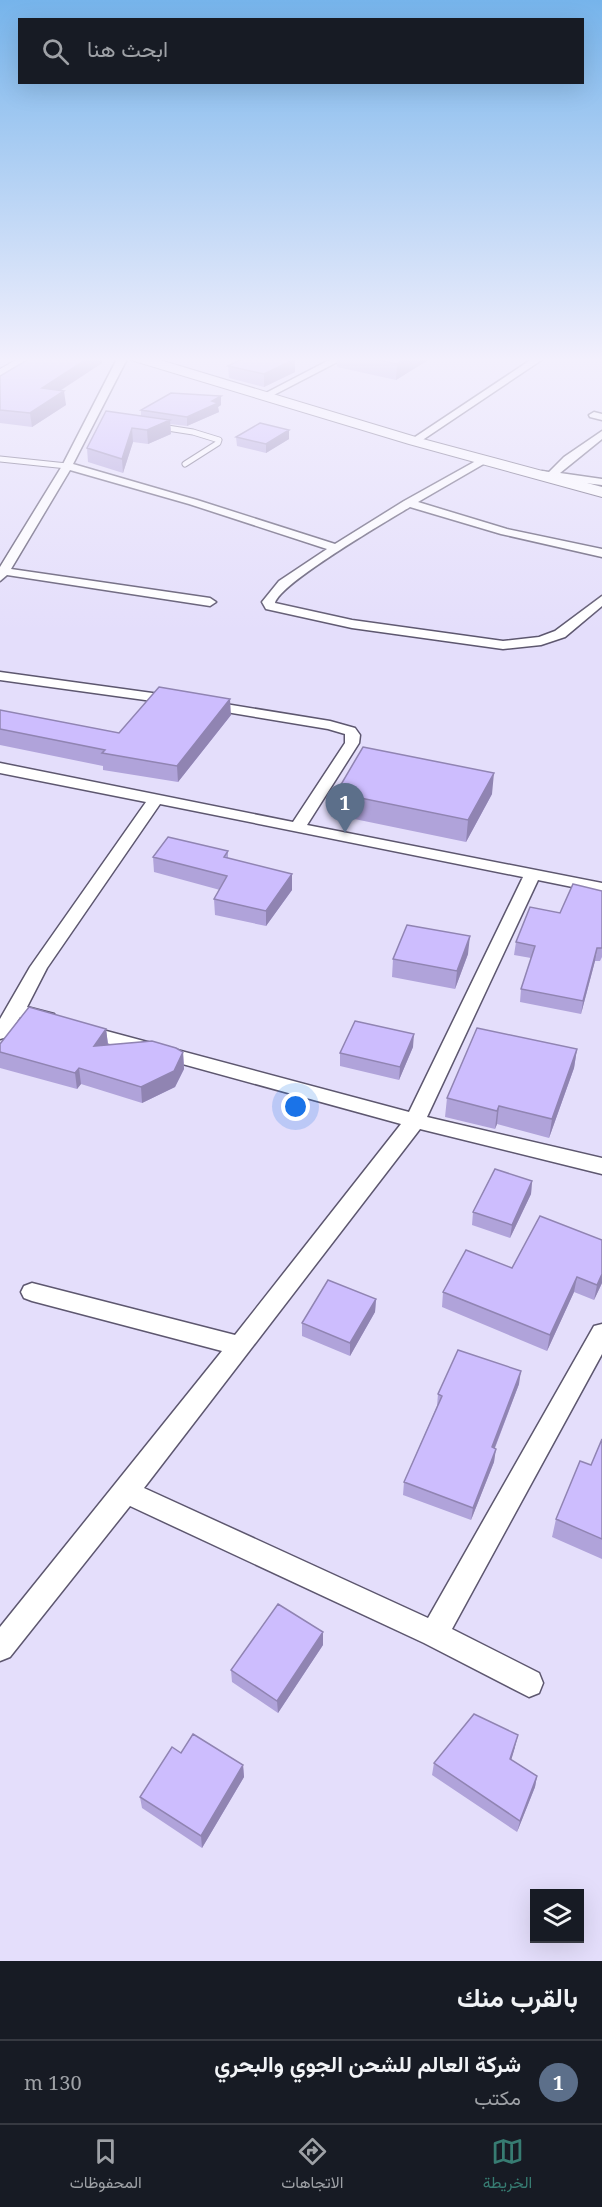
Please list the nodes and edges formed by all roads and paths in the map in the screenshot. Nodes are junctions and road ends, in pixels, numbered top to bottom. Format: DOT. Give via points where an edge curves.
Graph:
graph roads {
  1 [pos="79,449"];
  2 [pos="209,449"];
  3 [pos="441,449"];
  4 [pos="582,449"];
  5 [pos="0,459"];
  6 [pos="483,460"];
  7 [pos="185,464"];
  8 [pos="67,466"];
  9 [pos="531,473"];
  10 [pos="551,476"];
  11 [pos="602,482"];
  12 [pos="602,492"];
  13 [pos="408,503"];
  14 [pos="336,548"];
  15 [pos="602,553"];
  16 [pos="2,574"];
  17 [pos="602,600"];
  18 [pos="210,602"];
  19 [pos="0,676"];
  20 [pos="0,768"];
  21 [pos="155,801"];
  22 [pos="298,827"];
  23 [pos="533,874"];
  24 [pos="602,888"];
  25 [pos="16,1010"];
  26 [pos="0,1033"];
  27 [pos="414,1121"];
  28 [pos="602,1166"];
  29 [pos="32,1292"];
  30 [pos="602,1333"];
  31 [pos="239,1346"];
  32 [pos="126,1492"];
  33 [pos="434,1634"];
  34 [pos="0,1648"];
  35 [pos="529,1683"];
  1 -- 8 [label="street"];
  2 -- 7 [label="lane"];
  3 -- 6 [label="street"];
  4 -- 10 [label="street"];
  5 -- 8 [label="lane"];
  6 -- 9 [label="street"];
  6 -- 13 [label="street"];
  8 -- 14 [label="street"];
  8 -- 16 [label="street"];
  9 -- 10 [label="street"];
  9 -- 12 [label="street"];
  10 -- 11 [label="street"];
  13 -- 14 [label="street"];
  13 -- 15 [label="street" via="513,534"];
  14 -- 17 [label="street" via="272,595 268,602 271,606 352,624 503,645 541,641 560,634"];
  16 -- 18 [label="street"];
  19 -- 22 [label="street" via="135,693 350,731 352,742"];
  20 -- 21 [label="street"];
  21 -- 22 [label="street"];
  21 -- 25 [label="street" via="39,967"];
  22 -- 23 [label="street"];
  23 -- 24 [label="street"];
  23 -- 27 [label="street"];
  25 -- 26 [label="street"];
  25 -- 27 [label="street"];
  27 -- 28 [label="street"];
  27 -- 31 [label="street"];
  29 -- 31 [label="street"];
  30 -- 33 [label="street"];
  31 -- 32 [label="street"];
  32 -- 33 [label="street"];
  32 -- 34 [label="street"];
  33 -- 35 [label="street"];
}
